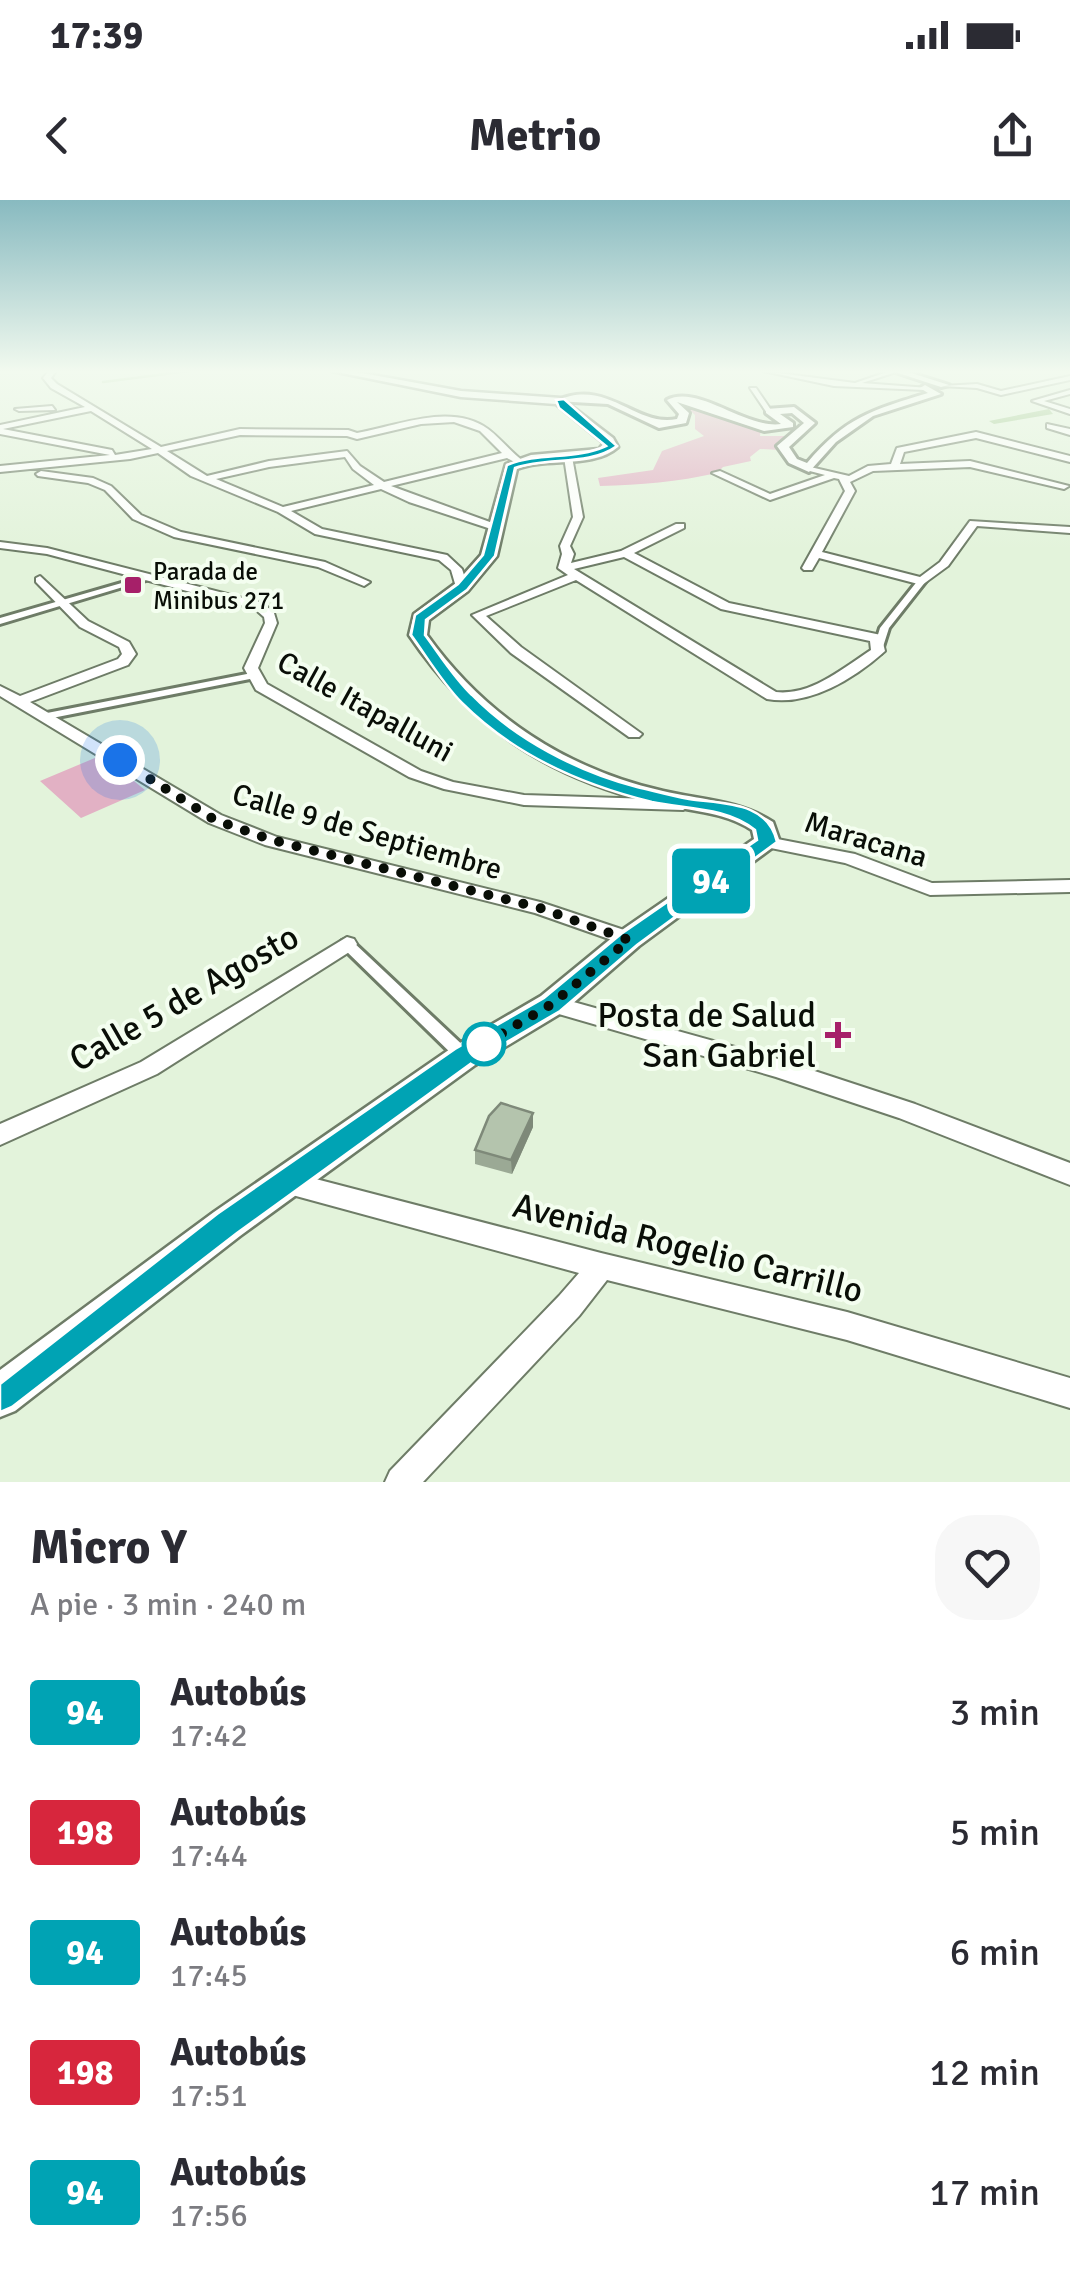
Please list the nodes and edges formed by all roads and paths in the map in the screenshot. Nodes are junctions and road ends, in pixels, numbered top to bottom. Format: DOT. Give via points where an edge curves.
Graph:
graph roads {
  1 [pos="9,431"];
  2 [pos="128,431"];
  3 [pos="390,431"];
  4 [pos="486,431"];
  5 [pos="593,431"];
  6 [pos="803,431"];
  7 [pos="845,431"];
  8 [pos="158,450"];
  9 [pos="130,456"];
  10 [pos="512,458"];
  11 [pos="568,458"];
  12 [pos="1070,459"];
  13 [pos="40,466"];
  14 [pos="895,467"];
  15 [pos="810,468"];
  16 [pos="0,469"];
  17 [pos="718,474"];
  18 [pos="831,476"];
  19 [pos="206,479"];
  20 [pos="844,479"];
  21 [pos="1065,481"];
  22 [pos="383,486"];
  23 [pos="282,510"];
  24 [pos="680,526"];
  25 [pos="494,527"];
  26 [pos="1070,530"];
  27 [pos="0,545"];
  28 [pos="625,553"];
  29 [pos="816,554"];
  30 [pos="808,568"];
  31 [pos="570,572"];
  32 [pos="149,578"];
  33 [pos="40,580"];
  34 [pos="922,581"];
  35 [pos="364,582"];
  36 [pos="462,587"];
  37 [pos="64,604"];
  38 [pos="0,622"];
  39 [pos="878,651"];
  40 [pos="252,676"];
  41 [pos="0,690"];
  42 [pos="22,700"];
  43 [pos="47,716"];
  44 [pos="634,734"];
  45 [pos="689,804"];
  46 [pos="767,842"];
  47 [pos="1070,886"];
  48 [pos="629,940"];
  49 [pos="348,944"];
  50 [pos="552,1004"];
  51 [pos="464,1056"];
  52 [pos="0,1135"];
  53 [pos="1070,1174"];
  54 [pos="285,1182"];
  55 [pos="601,1266"];
  56 [pos="1070,1393"];
  57 [pos="0,1396"];
  58 [pos="401,1482"];
  1 -- 9 [label="street"];
  2 -- 8 [label="street"];
  3 -- 8 [label="street" via="240,432"];
  4 -- 10 [label="street"];
  5 -- 11 [label="main road" via="612,446"];
  6 -- 15 [label="street" via="784,446 793,461"];
  7 -- 15 [label="street"];
  8 -- 9 [label="street"];
  8 -- 19 [label="street"];
  9 -- 13 [label="street"];
  10 -- 11 [label="main road"];
  10 -- 22 [label="street"];
  10 -- 25 [label="main road"];
  11 -- 31 [label="street" via="578,517 564,546"];
  12 -- 14 [label="street" via="970,434 900,450"];
  13 -- 16 [label="street"];
  13 -- 35 [label="street" via="43,475 108,488 137,517 178,535 322,564"];
  14 -- 20 [label="street"];
  14 -- 21 [label="street" via="970,464"];
  15 -- 18 [label="street"];
  17 -- 18 [label="street" via="770,497"];
  18 -- 20 [label="street"];
  19 -- 22 [label="street" via="348,454 357,471"];
  19 -- 23 [label="street"];
  20 -- 29 [label="street" via="850,491"];
  22 -- 23 [label="street"];
  22 -- 25 [label="street"];
  23 -- 36 [label="street" via="334,536 444,556"];
  24 -- 28 [label="street"];
  25 -- 36 [label="main road" via="489,556"];
  26 -- 34 [label="street" via="974,524"];
  27 -- 32 [label="street, Calle Itapalluni"];
  28 -- 31 [label="street"];
  28 -- 39 [label="street" via="726,606 876,638"];
  29 -- 30 [label="street"];
  29 -- 34 [label="street"];
  31 -- 39 [label="street" via="784,700"];
  31 -- 44 [label="street" via="478,616"];
  32 -- 37 [label="street"];
  32 -- 40 [label="street, Calle Itapalluni" via="246,600 270,616"];
  33 -- 37 [label="street"];
  34 -- 39 [label="street" via="884,628"];
  36 -- 45 [label="main road" via="416,628 466,699 584,776"];
  37 -- 38 [label="street"];
  37 -- 42 [label="street" via="84,624 124,645 128,658"];
  40 -- 43 [label="street"];
  40 -- 45 [label="street, Calle Itapalluni" via="415,774 450,786 524,800"];
  41 -- 42 [label="street, Calle 9 de Septiembre"];
  42 -- 43 [label="street, Calle 9 de Septiembre"];
  43 -- 48 [label="street, Calle 9 de Septiembre" via="229,825 540,908"];
  45 -- 46 [label="main road" via="750,816 764,828"];
  46 -- 47 [label="street, Maracana" via="849,858 930,889"];
  46 -- 48 [label="main road"];
  48 -- 50 [label="main road"];
  49 -- 51 [label="street"];
  49 -- 52 [label="street, Calle 5 de Agosto" via="149,1068"];
  50 -- 51 [label="main road"];
  50 -- 53 [label="street" via="778,1068"];
  51 -- 54 [label="main road"];
  54 -- 55 [label="street, Avenida Rogelio Carrillo"];
  54 -- 57 [label="main road"];
  55 -- 56 [label="street, Avenida Rogelio Carrillo" via="847,1326"];
  55 -- 58 [label="street"];
}
